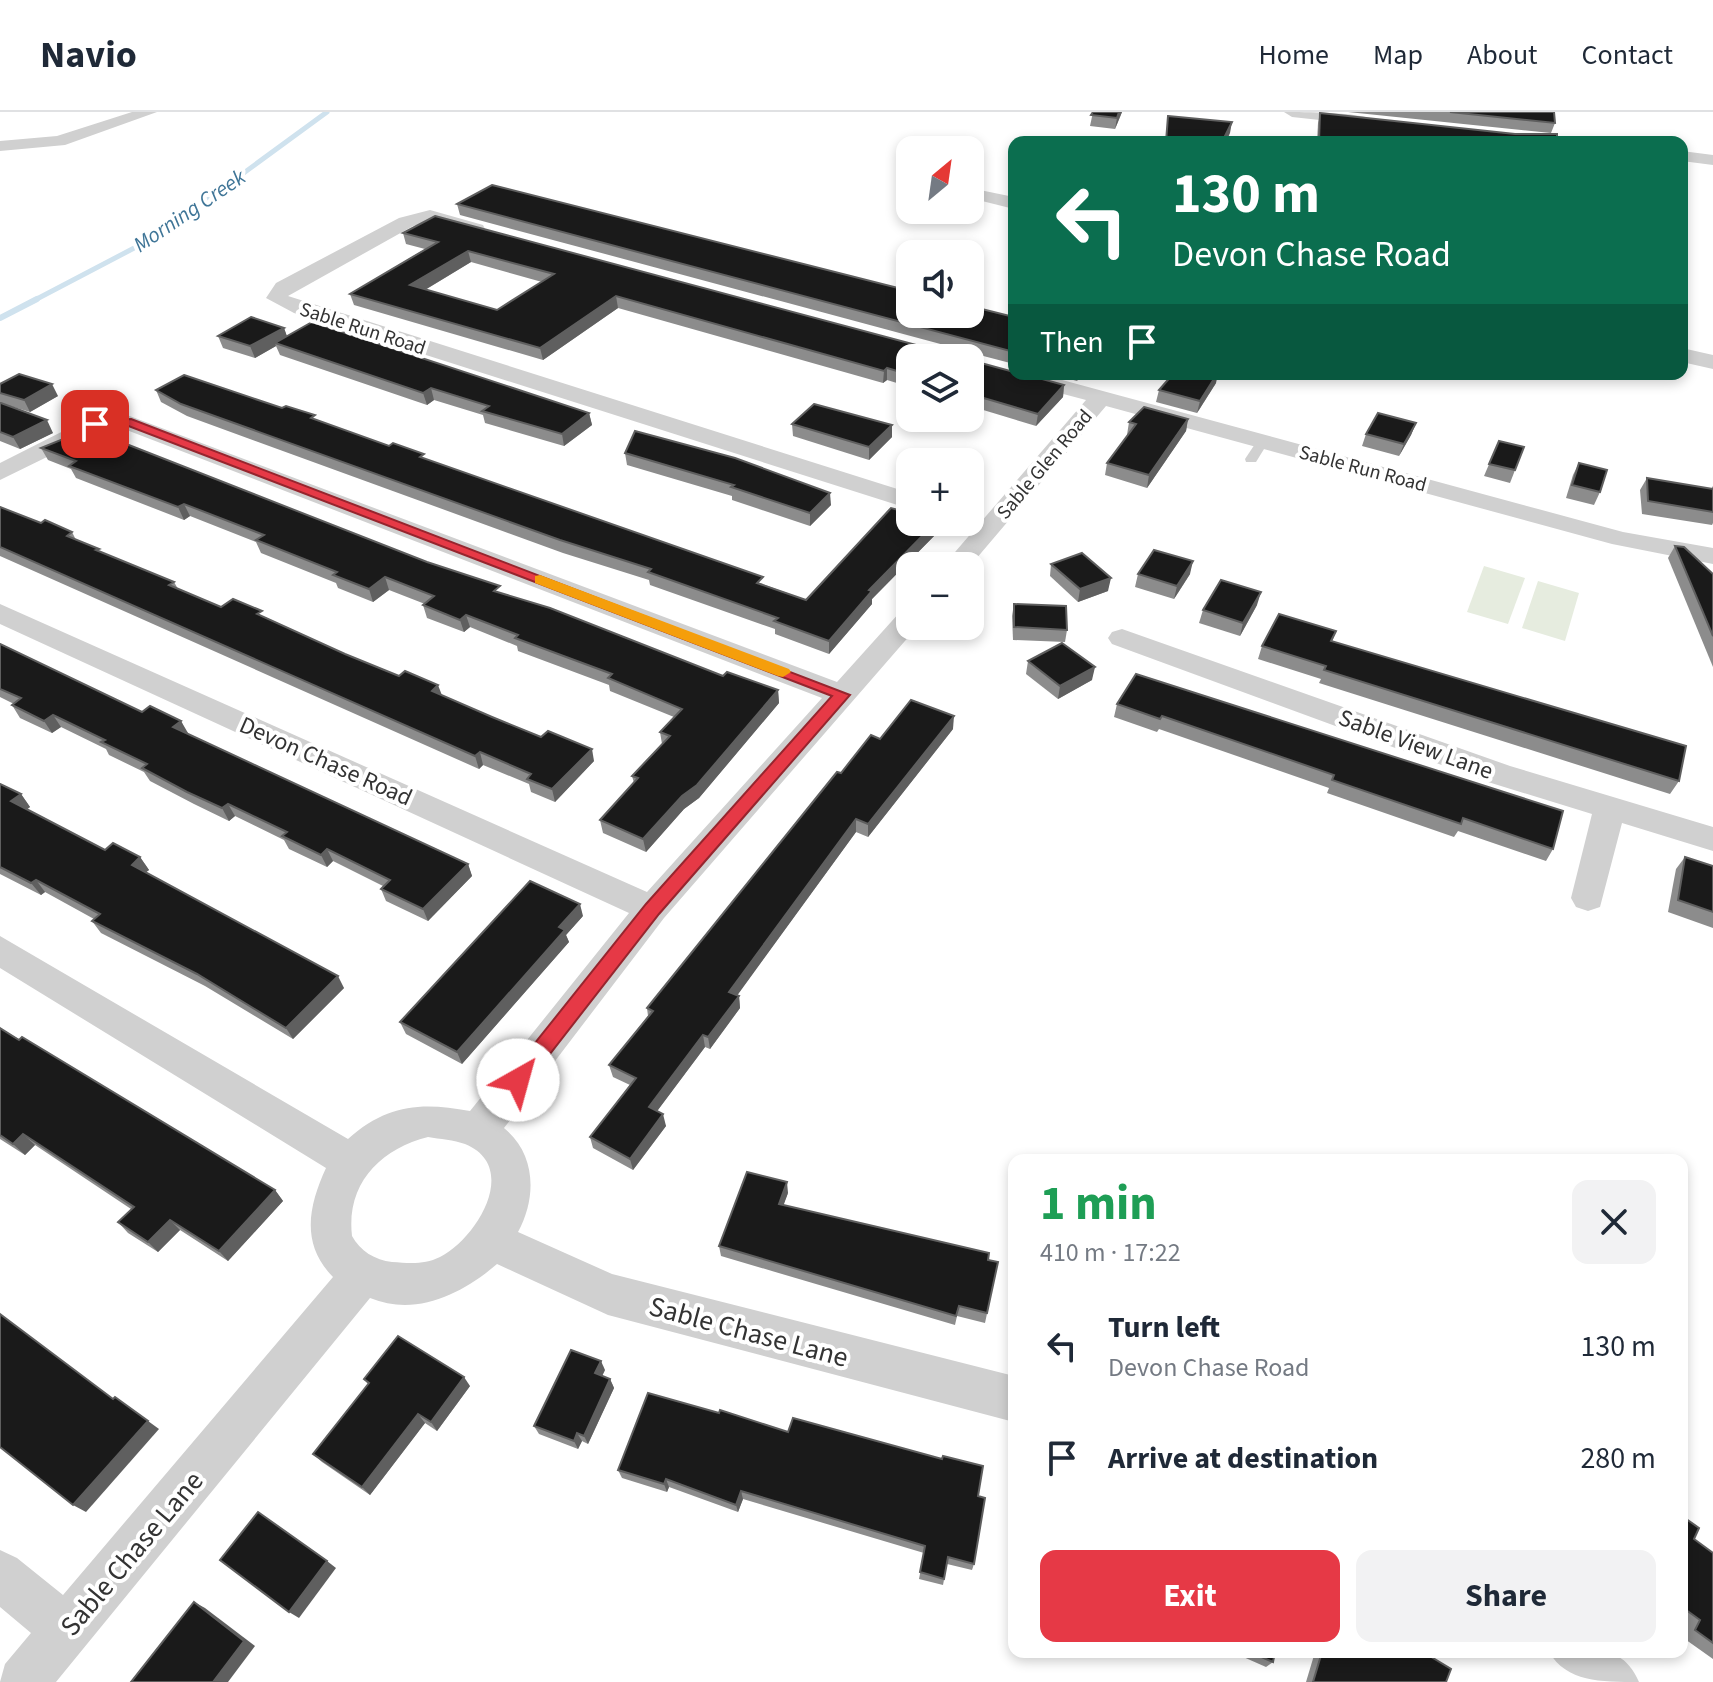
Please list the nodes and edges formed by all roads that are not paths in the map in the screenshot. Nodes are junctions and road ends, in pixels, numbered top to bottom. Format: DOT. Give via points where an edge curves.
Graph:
graph roads {
  1 [pos="149,112"];
  2 [pos="1292,112"];
  3 [pos="1386,123"];
  4 [pos="0,146"];
  5 [pos="1688,157"];
  6 [pos="1713,160"];
  7 [pos="984,196"];
  8 [pos="1008,202"];
  9 [pos="490,232"];
  10 [pos="1688,356"];
  11 [pos="1713,362"];
  12 [pos="1036,380"];
  13 [pos="1101,397"];
  14 [pos="0,473"];
  15 [pos="896,497"];
  16 [pos="984,520"];
  17 [pos="1713,556"];
  18 [pos="0,613"];
  19 [pos="896,634"];
  20 [pos="1122,638"];
  21 [pos="842,695"];
  22 [pos="1610,808"];
  23 [pos="1713,839"];
  24 [pos="1588,898"];
  25 [pos="652,909"];
  26 [pos="0,950"];
  27 [pos="480,1128"];
  28 [pos="351,1162"];
  29 [pos="492,1241"];
  30 [pos="361,1276"];
  31 [pos="1008,1397"];
  32 [pos="0,1575"];
  33 [pos="67,1630"];
  34 [pos="1583,1658"];
  35 [pos="23,1682"];
  36 [pos="1613,1682"];
  1 -- 4 [label="street" via="59,141"];
  2 -- 3 [label="street"];
  5 -- 6 [label="street"];
  7 -- 8 [label="street"];
  9 -- 15 [label="street, Sable Run Road" via="430,216 406,222 283,287 276,298"];
  10 -- 11 [label="street"];
  12 -- 13 [label="street, Sable Run Road"];
  13 -- 16 [label="street, Sable Glen Road"];
  13 -- 17 [label="street, Sable Run Road" via="1257,450 1621,539"];
  14 -- 21 [label="street" via="95,424 127,422"];
  18 -- 25 [label="street, Devon Chase Road"];
  19 -- 21 [label="street"];
  20 -- 22 [label="street, Sable View Lane" via="1499,774"];
  21 -- 25 [label="street"];
  22 -- 23 [label="street, Sable View Lane"];
  22 -- 24 [label="street"];
  25 -- 27 [label="street"];
  26 -- 28 [label="street"];
  27 -- 28 [label="street" via="455,1120 428,1120 386,1134"];
  27 -- 29 [label="street" via="499,1143 514,1188"];
  28 -- 30 [label="street" via="328,1212 330,1237 342,1259"];
  29 -- 30 [label="street" via="444,1277 400,1284"];
  29 -- 31 [label="street, Sable Chase Lane" via="608,1294"];
  30 -- 33 [label="street, Sable Chase Lane"];
  32 -- 33 [label="street"];
  33 -- 35 [label="street, Sable Chase Lane"];
  34 -- 36 [label="street"];
}
